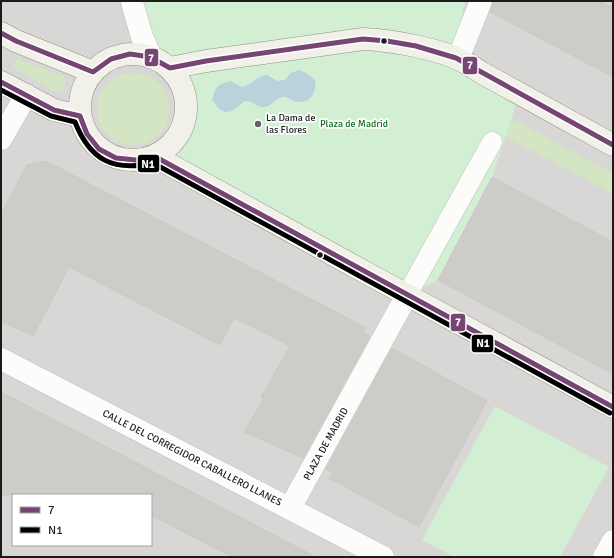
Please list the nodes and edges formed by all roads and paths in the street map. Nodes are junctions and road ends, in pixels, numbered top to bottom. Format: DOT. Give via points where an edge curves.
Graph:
graph roads {
  1 [pos="132,1"];
  2 [pos="481,1"];
  3 [pos="1,33"];
  4 [pos="151,57"];
  5 [pos="458,59"];
  6 [pos="170,68"];
  7 [pos="93,72"];
  8 [pos="1,82"];
  9 [pos="26,95"];
  10 [pos="80,116"];
  11 [pos="1,140"];
  12 [pos="492,142"];
  13 [pos="613,145"];
  14 [pos="154,156"];
  15 [pos="407,296"];
  16 [pos="1,359"];
  17 [pos="613,407"];
  18 [pos="290,508"];
  19 [pos="613,541"];
  20 [pos="383,557"];
  21 [pos="604,557"];
  1 -- 4 [label="street" via="142,37"];
  2 -- 5 [label="street"];
  3 -- 7 [label="main road"];
  4 -- 6 [label="main road"];
  4 -- 7 [label="main road" via="139,54 113,57"];
  5 -- 6 [label="main road" via="430,50 363,39"];
  5 -- 13 [label="main road"];
  6 -- 14 [label="main road" via="180,82 185,99 185,116 180,132 169,146"];
  7 -- 10 [label="main road" via="81,92"];
  8 -- 9 [label="main road"];
  9 -- 10 [label="main road" via="54,110"];
  9 -- 11 [label="street"];
  10 -- 14 [label="main road" via="86,134 99,149 116,158 136,160"];
  12 -- 15 [label="street, PLAZA DE MADRID"];
  14 -- 15 [label="main road"];
  15 -- 17 [label="main road"];
  15 -- 18 [label="street, PLAZA DE MADRID"];
  16 -- 18 [label="street, CALLE DEL CORREGIDOR CABALLERO LLANES"];
  18 -- 20 [label="street, CALLE DEL CORREGIDOR CABALLERO LLANES"];
  19 -- 21 [label="street"];
}
